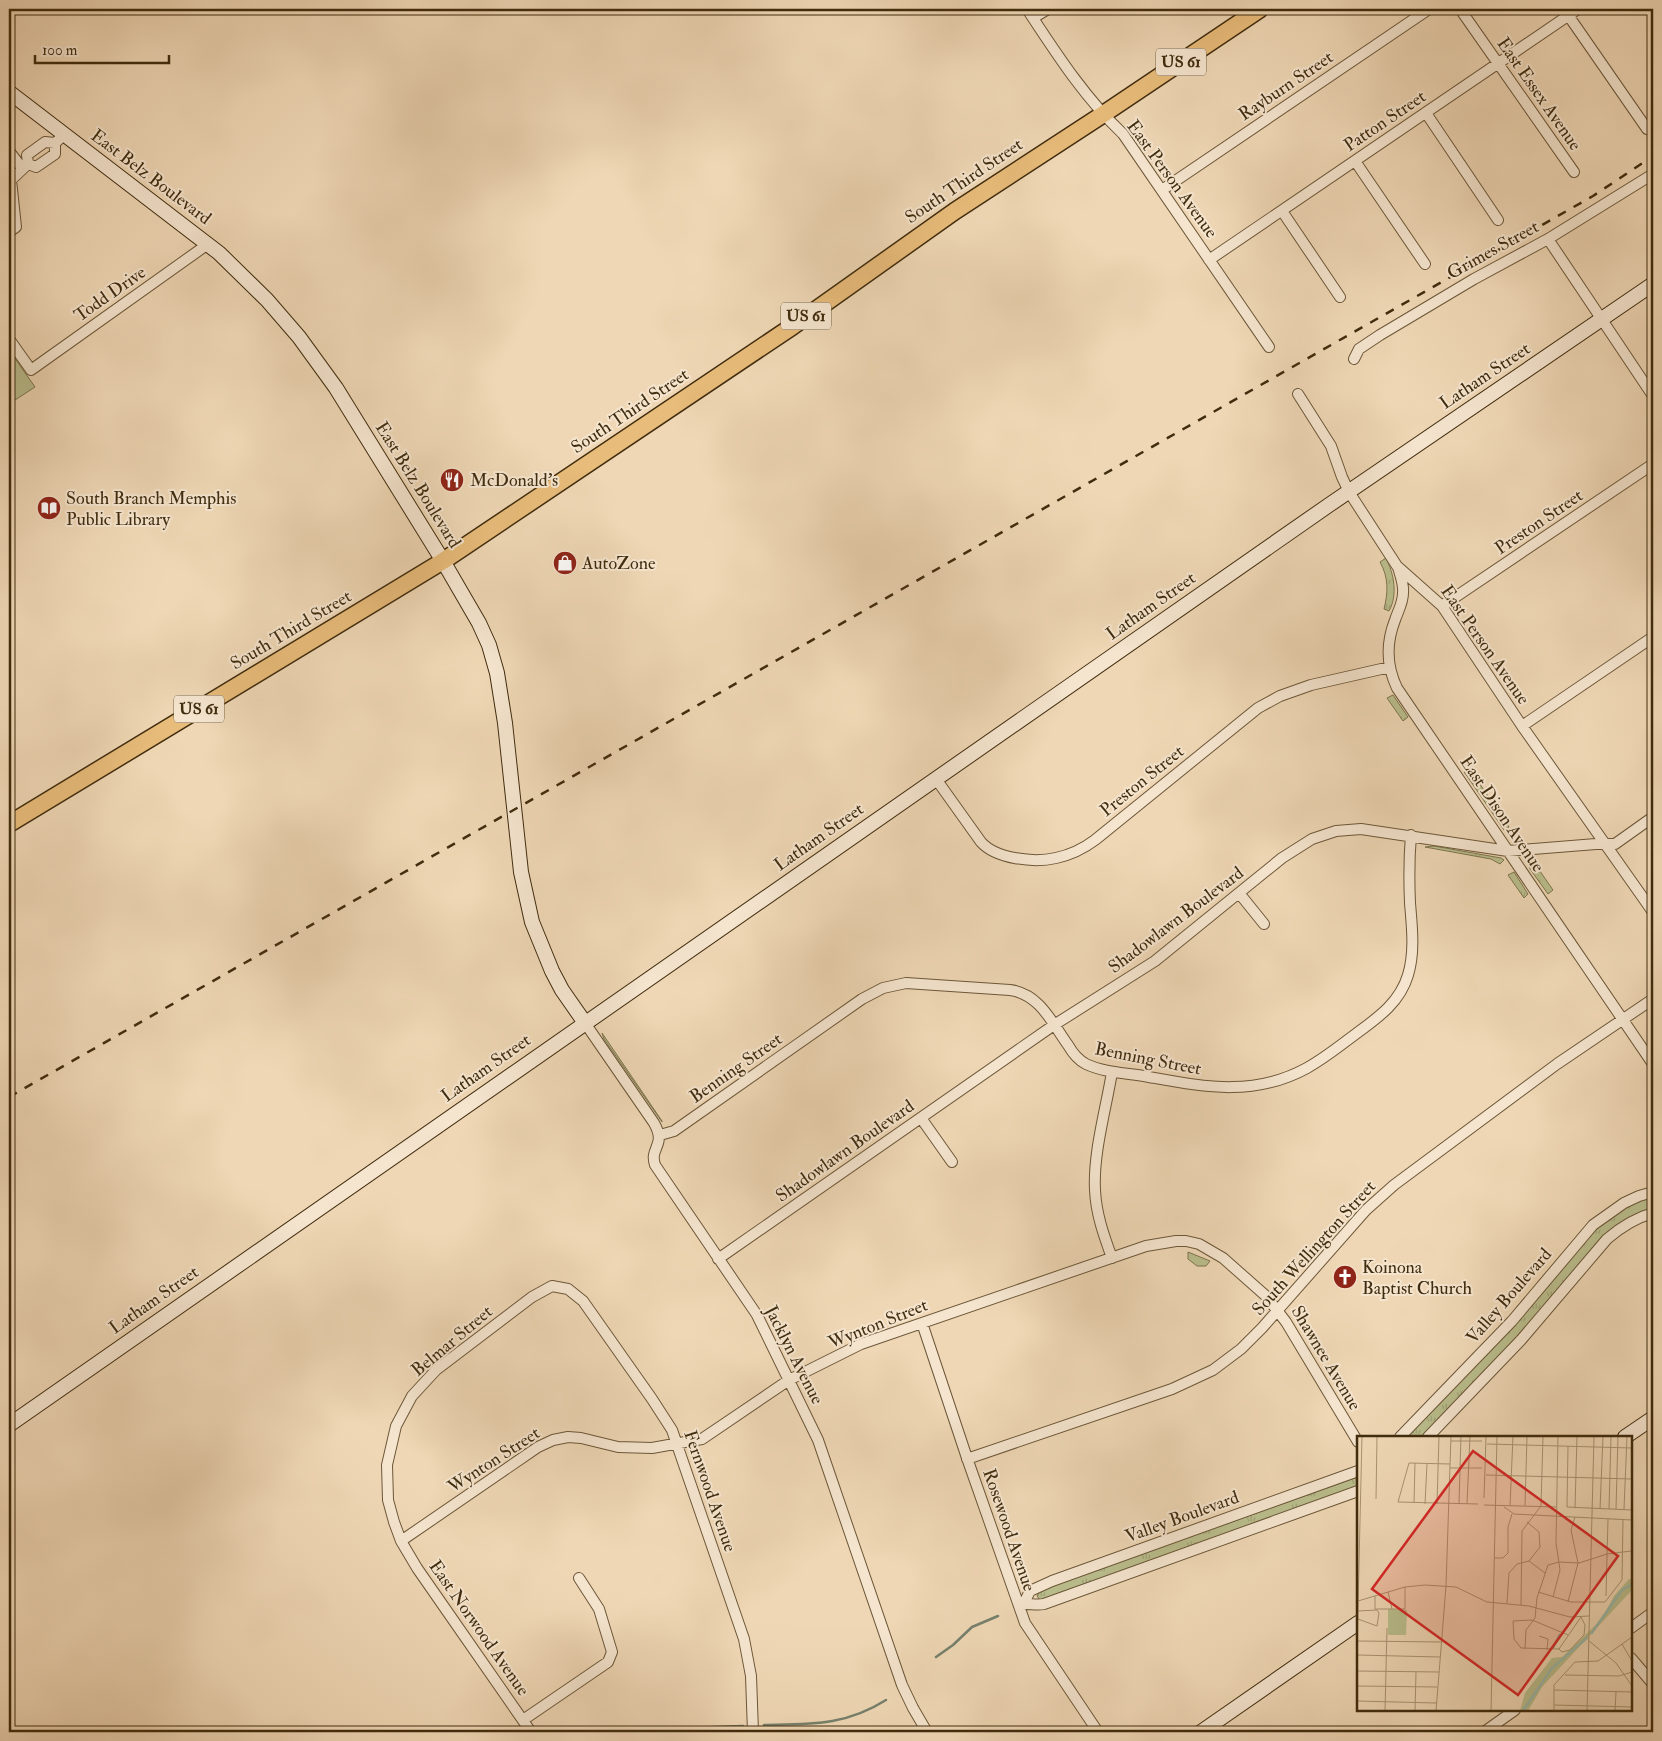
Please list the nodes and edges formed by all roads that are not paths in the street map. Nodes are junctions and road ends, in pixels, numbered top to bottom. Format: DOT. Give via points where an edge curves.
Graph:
graph roads {
  1 [pos="1027,9"];
  2 [pos="1048,9"];
  3 [pos="1260,9"];
  4 [pos="1429,9"];
  5 [pos="1460,9"];
  6 [pos="1578,9"];
  7 [pos="1568,15"];
  8 [pos="1033,18"];
  9 [pos="1498,64"];
  10 [pos="9,92"];
  11 [pos="1426,112"];
  12 [pos="1102,115"];
  13 [pos="1647,129"];
  14 [pos="59,139"];
  15 [pos="9,151"];
  16 [pos="1355,161"];
  17 [pos="25,166"];
  18 [pos="1574,172"];
  19 [pos="1653,174"];
  20 [pos="1162,190"];
  21 [pos="1282,211"];
  22 [pos="1498,220"];
  23 [pos="9,232"];
  24 [pos="1548,239"];
  25 [pos="208,244"];
  26 [pos="1209,260"];
  27 [pos="1424,264"];
  28 [pos="1653,284"];
  29 [pos="1340,297"];
  30 [pos="1601,320"];
  31 [pos="9,339"];
  32 [pos="1269,348"];
  33 [pos="1354,359"];
  34 [pos="1298,394"];
  35 [pos="1653,396"];
  36 [pos="1653,464"];
  37 [pos="1349,492"];
  38 [pos="443,561"];
  39 [pos="1397,566"];
  40 [pos="1442,606"];
  41 [pos="1653,637"];
  42 [pos="1390,667"];
  43 [pos="1522,726"];
  44 [pos="936,778"];
  45 [pos="1653,817"];
  46 [pos="9,824"];
  47 [pos="1411,835"];
  48 [pos="1607,845"];
  49 [pos="1508,851"];
  50 [pos="1239,893"];
  51 [pos="1653,912"];
  52 [pos="1264,924"];
  53 [pos="1653,999"];
  54 [pos="1623,1019"];
  55 [pos="585,1023"];
  56 [pos="1054,1025"];
  57 [pos="1653,1064"];
  58 [pos="1112,1072"];
  59 [pos="921,1118"];
  60 [pos="660,1135"];
  61 [pos="952,1162"];
  62 [pos="1653,1192"];
  63 [pos="1653,1213"];
  64 [pos="718,1258"];
  65 [pos="1112,1258"];
  66 [pos="568,1289"];
  67 [pos="1278,1310"];
  68 [pos="922,1323"];
  69 [pos="789,1380"];
  70 [pos="1653,1418"];
  71 [pos="9,1425"];
  72 [pos="1401,1436"];
  73 [pos="1429,1436"];
  74 [pos="1626,1436"];
  75 [pos="1357,1440"];
  76 [pos="676,1443"];
  77 [pos="967,1459"];
  78 [pos="1357,1472"];
  79 [pos="1357,1491"];
  80 [pos="401,1541"];
  81 [pos="579,1578"];
  82 [pos="1021,1604"];
  83 [pos="1653,1612"];
  84 [pos="1357,1623"];
  85 [pos="1632,1627"];
  86 [pos="1632,1659"];
  87 [pos="1653,1684"];
  88 [pos="1514,1711"];
  89 [pos="523,1720"];
  90 [pos="531,1732"];
  91 [pos="753,1732"];
  92 [pos="927,1732"];
  93 [pos="1098,1732"];
  94 [pos="1201,1732"];
  95 [pos="1484,1732"];
  1 -- 8 [label="street, East Person Avenue"];
  2 -- 8 [label="street"];
  3 -- 12 [label="main road, South Third Street / US 61"];
  4 -- 20 [label="street, Rayburn Street"];
  5 -- 9 [label="street, East Essex Avenue"];
  6 -- 7 [label="street, Patton Street"];
  7 -- 9 [label="street, Patton Street"];
  7 -- 13 [label="street"];
  8 -- 12 [label="street, East Person Avenue"];
  9 -- 11 [label="street, Patton Street"];
  9 -- 18 [label="street, East Essex Avenue"];
  10 -- 14 [label="street, East Belz Boulevard"];
  11 -- 16 [label="street, Patton Street"];
  11 -- 22 [label="street"];
  12 -- 20 [label="street, East Person Avenue" via="1123,134"];
  12 -- 38 [label="main road, South Third Street / US 61" via="955,211 792,326"];
  14 -- 17 [label="street" via="45,142 28,155"];
  14 -- 17 [label="street" via="55,154 36,167"];
  14 -- 25 [label="street, East Belz Boulevard"];
  15 -- 17 [label="street"];
  16 -- 21 [label="street, Patton Street"];
  16 -- 27 [label="street"];
  17 -- 23 [label="street" via="11,180 16,227"];
  19 -- 24 [label="street, Grimes Street"];
  20 -- 26 [label="street, East Person Avenue"];
  21 -- 26 [label="street, Patton Street"];
  21 -- 29 [label="street"];
  24 -- 30 [label="street"];
  24 -- 33 [label="street, Grimes Street" via="1380,335 1359,349"];
  25 -- 31 [label="street, Todd Drive" via="31,370"];
  25 -- 38 [label="street, East Belz Boulevard" via="267,300 299,337 336,388"];
  26 -- 32 [label="street, East Person Avenue"];
  28 -- 30 [label="street, Latham Street"];
  30 -- 35 [label="street"];
  30 -- 37 [label="street, Latham Street"];
  34 -- 37 [label="street, East Person Avenue" via="1331,446"];
  36 -- 40 [label="street, Preston Street"];
  37 -- 39 [label="street, East Person Avenue"];
  37 -- 44 [label="street, Latham Street"];
  38 -- 46 [label="main road, South Third Street / US 61"];
  38 -- 55 [label="street, East Belz Boulevard" via="479,623 497,673 520,872 532,922 559,983"];
  39 -- 40 [label="street, East Person Avenue"];
  39 -- 42 [label="street, East Dison Avenue" via="1403,594 1389,636"];
  40 -- 43 [label="street, East Person Avenue"];
  41 -- 43 [label="street"];
  42 -- 44 [label="street, Preston Street" via="1311,685 1258,708 1095,840 1057,858 1017,858 990,850"];
  42 -- 49 [label="street, East Dison Avenue" via="1397,688"];
  43 -- 48 [label="street, East Person Avenue"];
  44 -- 55 [label="street, Latham Street"];
  45 -- 48 [label="street, Shadowlawn Boulevard" via="1615,844"];
  47 -- 49 [label="street, Shadowlawn Boulevard"];
  47 -- 50 [label="street, Shadowlawn Boulevard" via="1352,829 1326,833 1293,849"];
  47 -- 58 [label="street, Benning Street" via="1412,956 1405,984 1381,1015 1306,1068 1285,1078 1253,1086 1208,1087"];
  48 -- 49 [label="street, Shadowlawn Boulevard"];
  48 -- 51 [label="street, East Person Avenue"];
  49 -- 54 [label="street, East Dison Avenue"];
  50 -- 52 [label="street"];
  50 -- 56 [label="street, Shadowlawn Boulevard" via="1155,961"];
  53 -- 54 [label="street, South Wellington Street"];
  54 -- 57 [label="street, East Dison Avenue"];
  54 -- 67 [label="street, South Wellington Street" via="1390,1188 1366,1210"];
  55 -- 60 [label="street"];
  55 -- 71 [label="street, Latham Street"];
  56 -- 58 [label="street, Benning Street" via="1080,1060"];
  56 -- 59 [label="street, Shadowlawn Boulevard"];
  56 -- 60 [label="street, Benning Street" via="1039,1004 1016,990 913,983 891,986 855,1004 674,1131"];
  58 -- 65 [label="street" via="1095,1179 1098,1211"];
  59 -- 61 [label="street"];
  59 -- 64 [label="street, Shadowlawn Boulevard"];
  60 -- 64 [label="street, Jacklyn Avenue" via="654,1154 655,1165"];
  62 -- 72 [label="street, Valley Boulevard" via="1624,1203 1593,1225 1512,1321"];
  63 -- 73 [label="street, Valley Boulevard" via="1639,1217 1607,1239 1521,1340"];
  64 -- 69 [label="street, Jacklyn Avenue" via="757,1315"];
  65 -- 67 [label="street, Shawnee Avenue" via="1155,1244 1193,1242 1223,1258"];
  65 -- 68 [label="street, Wynton Street"];
  66 -- 76 [label="street, Fernwood Avenue" via="583,1301 652,1399 672,1430"];
  66 -- 80 [label="street, Belmar Street" via="552,1286 532,1297 436,1370 412,1396 396,1426 387,1465 388,1500"];
  67 -- 75 [label="street, Shawnee Avenue"];
  67 -- 77 [label="street, South Wellington Street" via="1239,1352 1188,1382"];
  68 -- 69 [label="street, Wynton Street" via="865,1342"];
  68 -- 77 [label="street, Rosewood Avenue"];
  69 -- 76 [label="street, Wynton Street" via="702,1439"];
  69 -- 92 [label="street, Jacklyn Avenue" via="818,1440 902,1685"];
  70 -- 74 [label="street"];
  76 -- 80 [label="street, Wynton Street" via="652,1448 618,1447 581,1438 553,1440"];
  76 -- 91 [label="street, Fernwood Avenue" via="744,1639 751,1676"];
  77 -- 82 [label="street, Rosewood Avenue"];
  78 -- 82 [label="street, Valley Boulevard" via="1052,1581 1030,1591"];
  79 -- 82 [label="street, Valley Boulevard" via="1044,1604"];
  80 -- 89 [label="street, East Norwood Avenue"];
  81 -- 89 [label="street" via="599,1609 612,1652 608,1662"];
  82 -- 93 [label="street, Rosewood Avenue" via="1025,1622 1036,1641"];
  83 -- 85 [label="street"];
  84 -- 94 [label="street"];
  86 -- 87 [label="street"];
  88 -- 95 [label="street"];
  89 -- 90 [label="street, East Norwood Avenue"];
}
